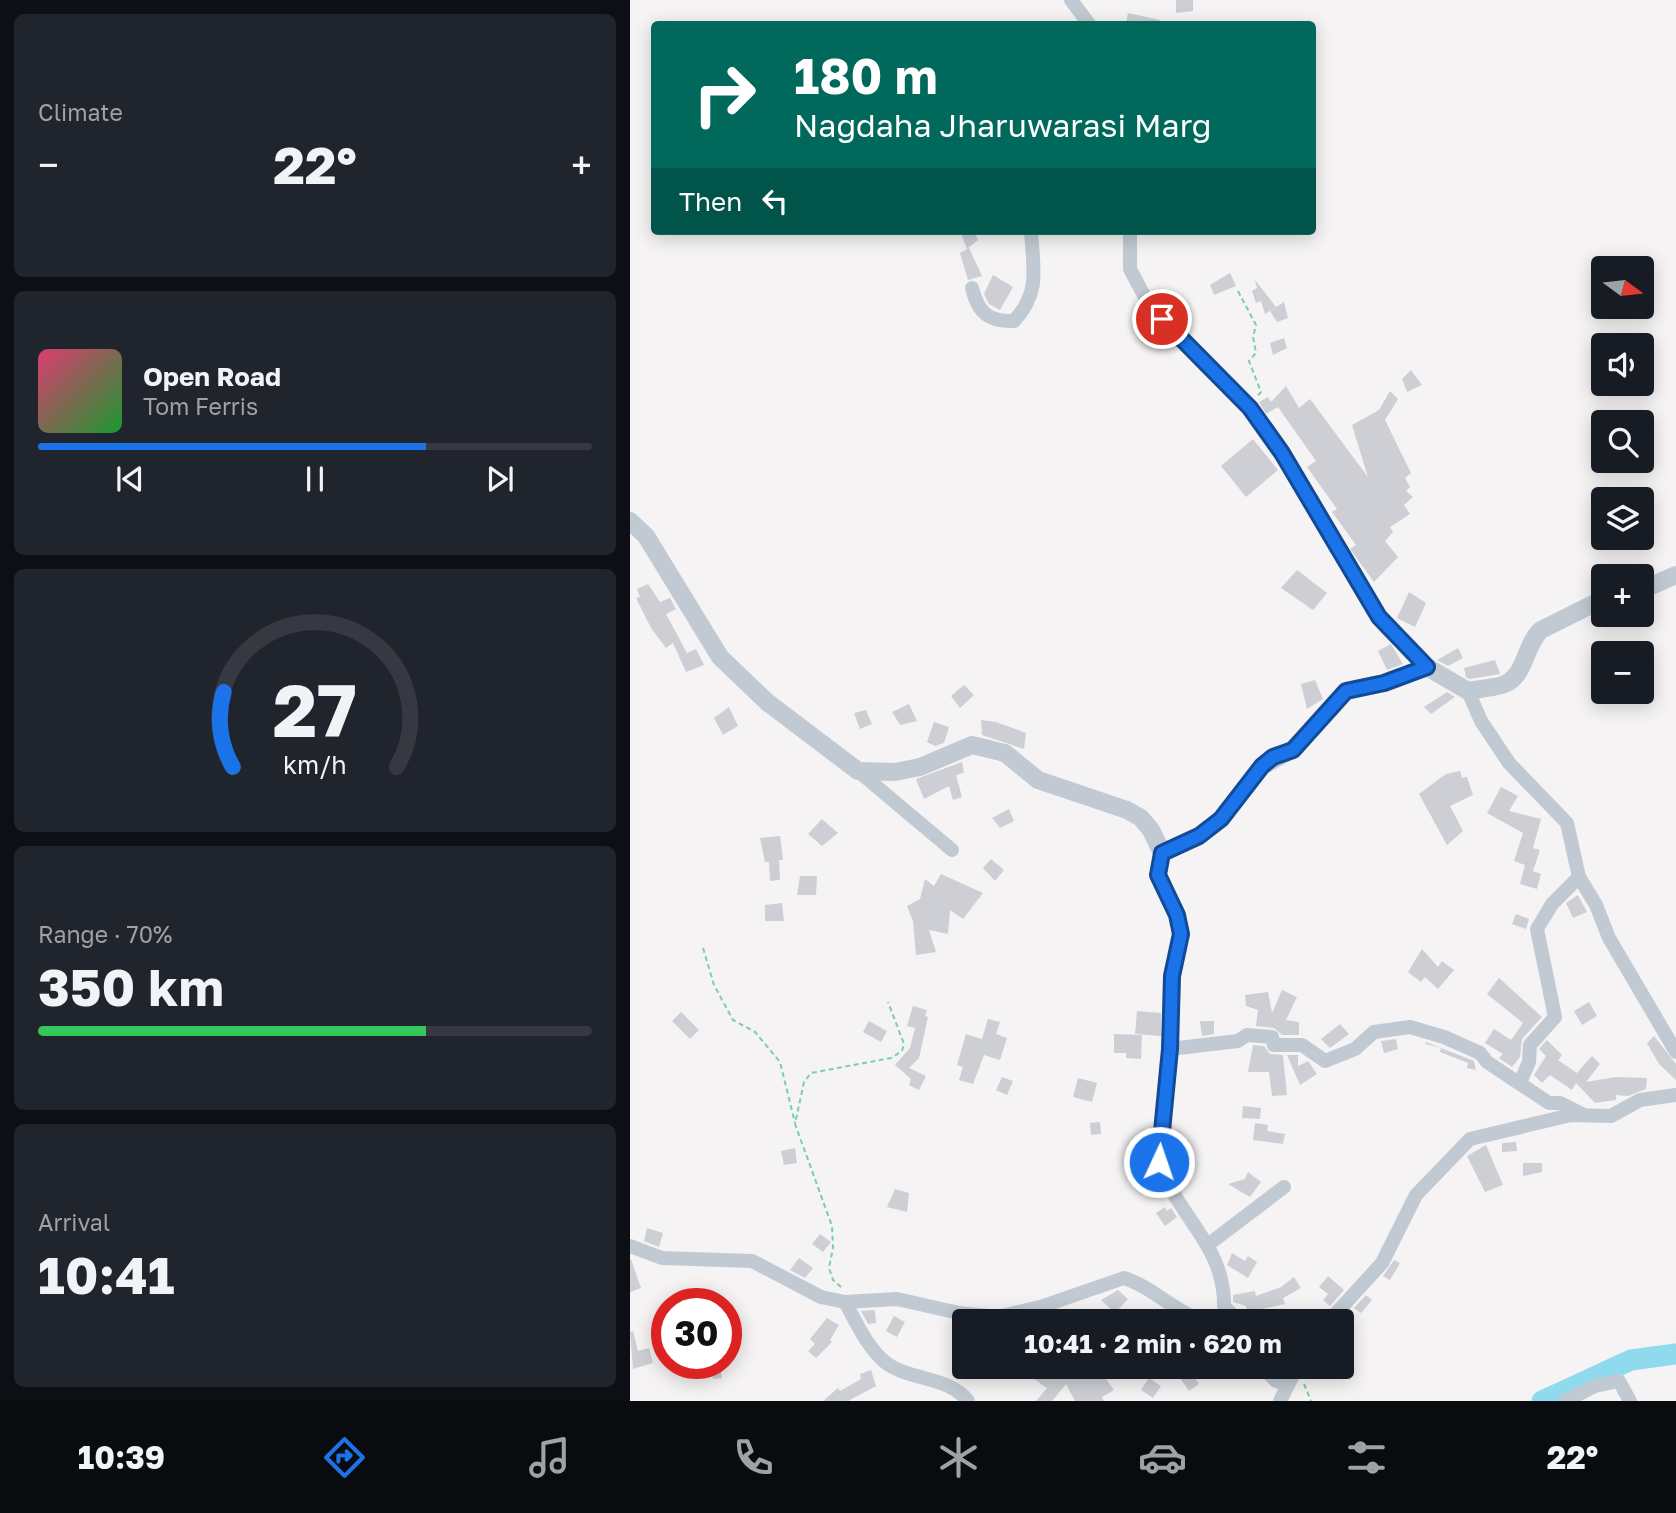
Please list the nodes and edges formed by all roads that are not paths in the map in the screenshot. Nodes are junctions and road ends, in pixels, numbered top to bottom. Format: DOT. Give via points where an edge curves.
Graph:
graph roads {
  1 [pos="1071,0"];
  2 [pos="1087,21"];
  3 [pos="1031,235"];
  4 [pos="1130,235"];
  5 [pos="972,288"];
  6 [pos="630,521"];
  7 [pos="1676,575"];
  8 [pos="1654,585"];
  9 [pos="1591,606"];
  10 [pos="1427,667"];
  11 [pos="1468,691"];
  12 [pos="858,771"];
  13 [pos="952,850"];
  14 [pos="1162,853"];
  15 [pos="1579,877"];
  16 [pos="1170,1049"];
  17 [pos="1676,1052"];
  18 [pos="1520,1083"];
  19 [pos="1676,1095"];
  20 [pos="1584,1115"];
  21 [pos="1284,1187"];
  22 [pos="1209,1244"];
  23 [pos="630,1246"];
  24 [pos="852,1302"];
  25 [pos="1031,1309"];
  26 [pos="1176,1309"];
  27 [pos="1227,1309"];
  28 [pos="1340,1309"];
  29 [pos="952,1311"];
  30 [pos="1294,1379"];
  31 [pos="968,1401"];
  32 [pos="1280,1401"];
  33 [pos="1565,1401"];
  34 [pos="1630,1401"];
  1 -- 2 [label="street"];
  3 -- 5 [label="street" via="1033,286 1028,305 1014,321 995,321 985,314"];
  4 -- 10 [label="street" via="1130,269 1149,306 1250,408 1282,453 1379,617"];
  6 -- 12 [label="street" via="646,536 720,657 767,702"];
  7 -- 8 [label="street"];
  9 -- 11 [label="street" via="1533,637 1513,680"];
  10 -- 11 [label="street"];
  10 -- 14 [label="street" via="1346,691 1293,750 1262,766 1221,819 1199,836"];
  11 -- 15 [label="street" via="1481,721 1509,763 1567,823"];
  12 -- 13 [label="street"];
  12 -- 14 [label="street" via="920,767 972,745 1004,753 1038,780 1141,818"];
  14 -- 16 [label="street" via="1158,875 1181,934 1172,976"];
  15 -- 17 [label="street"];
  15 -- 18 [label="street" via="1552,904 1536,929 1555,1017 1530,1045"];
  16 -- 18 [label="street" via="1238,1041 1247,1035 1272,1037 1274,1045 1302,1045 1325,1061 1354,1049 1374,1032 1410,1027 1480,1053"];
  16 -- 22 [label="street" via="1159,1162 1164,1180"];
  18 -- 20 [label="street" via="1549,1103 1560,1103"];
  19 -- 20 [label="street" via="1640,1100 1611,1116"];
  20 -- 28 [label="street" via="1470,1139 1416,1195 1382,1263"];
  21 -- 22 [label="street"];
  22 -- 27 [label="street"];
  23 -- 24 [label="street" via="662,1258 752,1261 821,1297"];
  24 -- 29 [label="street" via="897,1299"];
  24 -- 31 [label="street" via="861,1332 885,1362 912,1376 960,1390"];
  25 -- 26 [label="street" via="1124,1278"];
  30 -- 32 [label="street"];
  33 -- 34 [label="street" via="1595,1386 1619,1381"];
}
